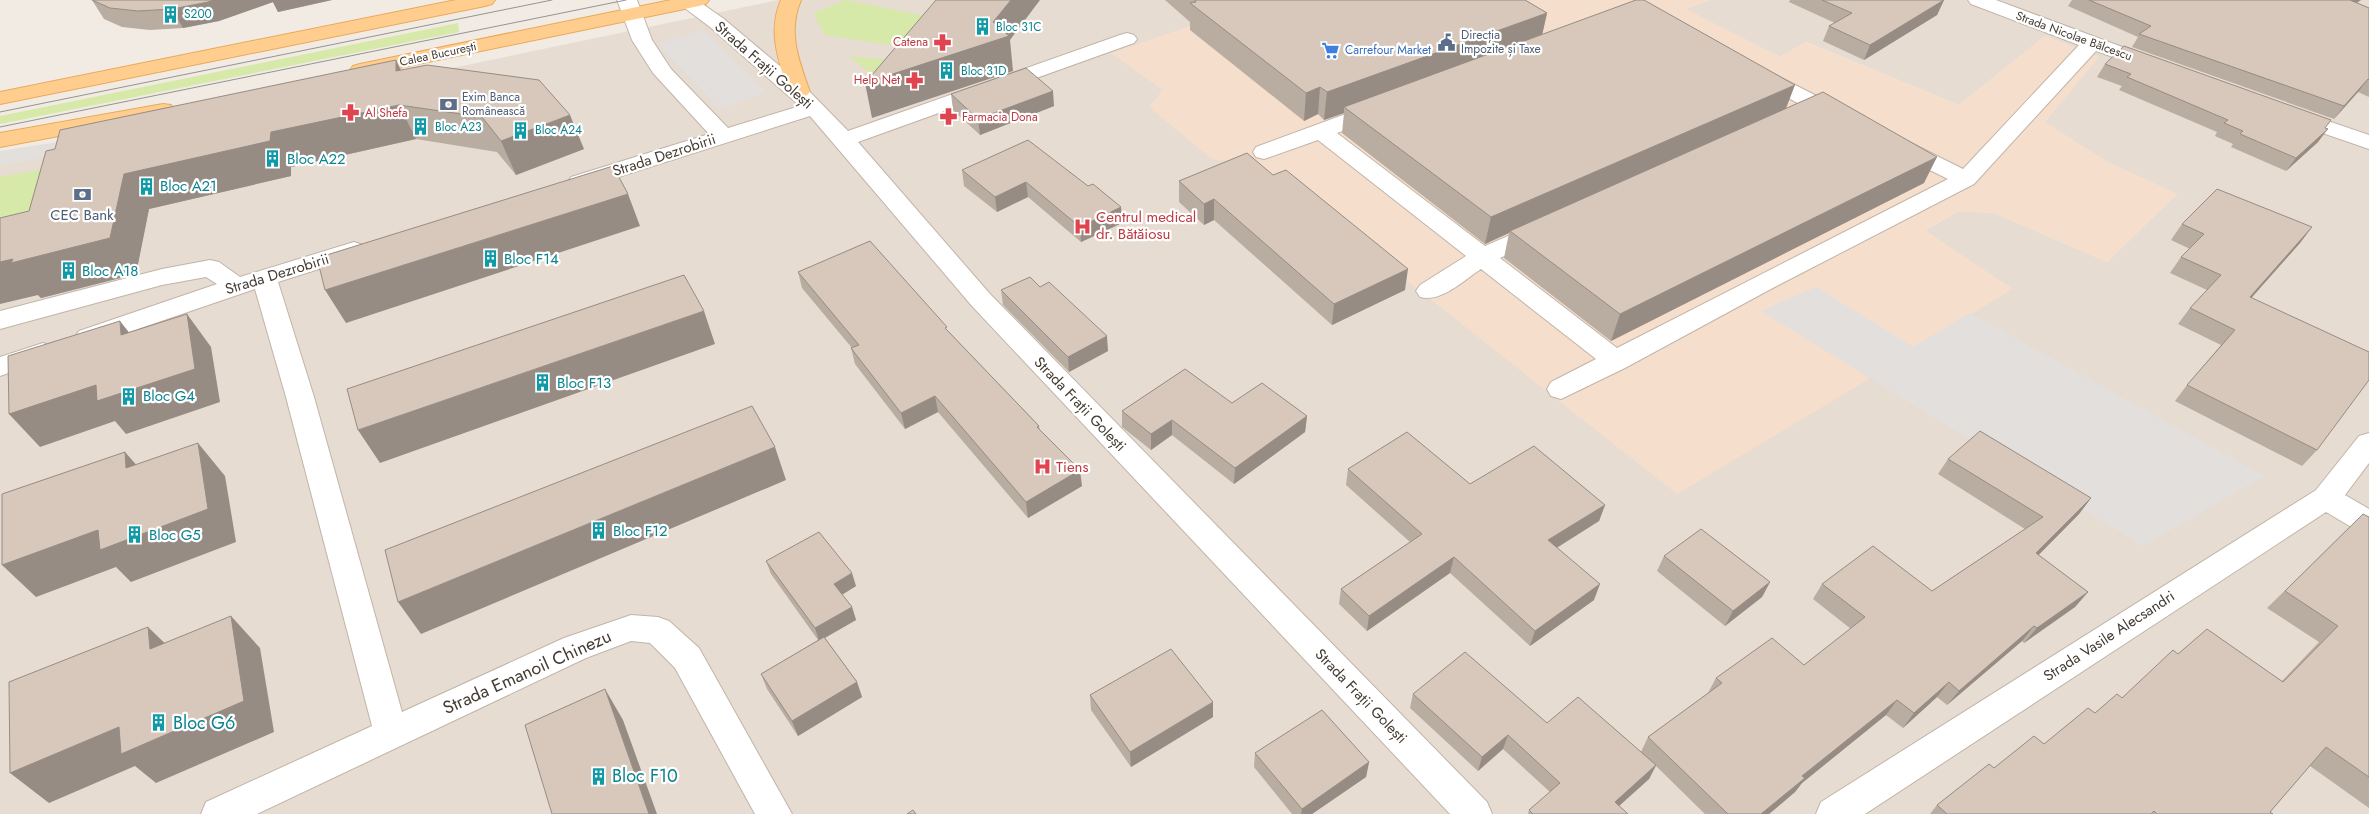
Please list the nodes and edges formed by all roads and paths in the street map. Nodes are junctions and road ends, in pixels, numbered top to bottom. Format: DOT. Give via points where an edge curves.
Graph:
graph roads {
  1 [pos="485,0"];
  2 [pos="790,0"];
  3 [pos="1978,0"];
  4 [pos="690,1"];
  5 [pos="630,8"];
  6 [pos="1127,39"];
  7 [pos="2092,43"];
  8 [pos="1740,63"];
  9 [pos="2175,73"];
  10 [pos="340,74"];
  11 [pos="0,98"];
  12 [pos="806,100"];
  13 [pos="1401,102"];
  14 [pos="1818,106"];
  15 [pos="2268,106"];
  16 [pos="178,107"];
  17 [pos="1791,118"];
  18 [pos="1321,131"];
  19 [pos="723,136"];
  20 [pos="0,140"];
  21 [pos="844,140"];
  22 [pos="2369,142"];
  23 [pos="1264,152"];
  24 [pos="1966,180"];
  25 [pos="558,188"];
  26 [pos="1560,222"];
  27 [pos="375,244"];
  28 [pos="1482,257"];
  29 [pos="251,282"];
  30 [pos="1429,291"];
  31 [pos="0,320"];
  32 [pos="1616,361"];
  33 [pos="0,367"];
  34 [pos="1561,389"];
  35 [pos="2369,443"];
  36 [pos="2326,498"];
  37 [pos="2369,523"];
  38 [pos="391,732"];
  39 [pos="219,814"];
  40 [pos="774,814"];
  41 [pos="1474,814"];
  42 [pos="1834,814"];
  1 -- 11 [label="main road"];
  2 -- 12 [label="main road" via="782,37"];
  3 -- 7 [label="street, Strada Nicolae Bălcescu"];
  4 -- 5 [label="main road, Calea București"];
  4 -- 12 [label="street, Strada Frații Golești"];
  5 -- 10 [label="main road, Calea București"];
  5 -- 19 [label="street" via="642,40 663,73"];
  6 -- 21 [label="street"];
  7 -- 9 [label="street, Strada Nicolae Bălcescu"];
  7 -- 24 [label="street"];
  8 -- 14 [label="street"];
  12 -- 19 [label="street, Strada Dezrobirii"];
  12 -- 21 [label="street, Strada Frații Golești"];
  13 -- 18 [label="street"];
  14 -- 17 [label="street"];
  14 -- 24 [label="street"];
  15 -- 22 [label="street"];
  16 -- 20 [label="main road"];
  18 -- 23 [label="street"];
  18 -- 28 [label="street"];
  19 -- 25 [label="street, Strada Dezrobirii"];
  21 -- 41 [label="street, Strada Frații Golești" via="980,300"];
  24 -- 32 [label="street"];
  26 -- 28 [label="street"];
  27 -- 29 [label="street, Strada Dezrobirii"];
  28 -- 30 [label="street"];
  28 -- 32 [label="street"];
  29 -- 31 [label="street" via="210,268 162,277"];
  29 -- 33 [label="street, Strada Dezrobirii"];
  29 -- 38 [label="street" via="300,397"];
  32 -- 34 [label="street"];
  35 -- 36 [label="street, Strada Vasile Alecsandri"];
  36 -- 37 [label="street"];
  36 -- 42 [label="street, Strada Vasile Alecsandri"];
  38 -- 39 [label="street, Strada Emanoil Chinezu"];
  38 -- 40 [label="street, Strada Emanoil Chinezu" via="575,648 631,628 658,630 687,658"];
}
